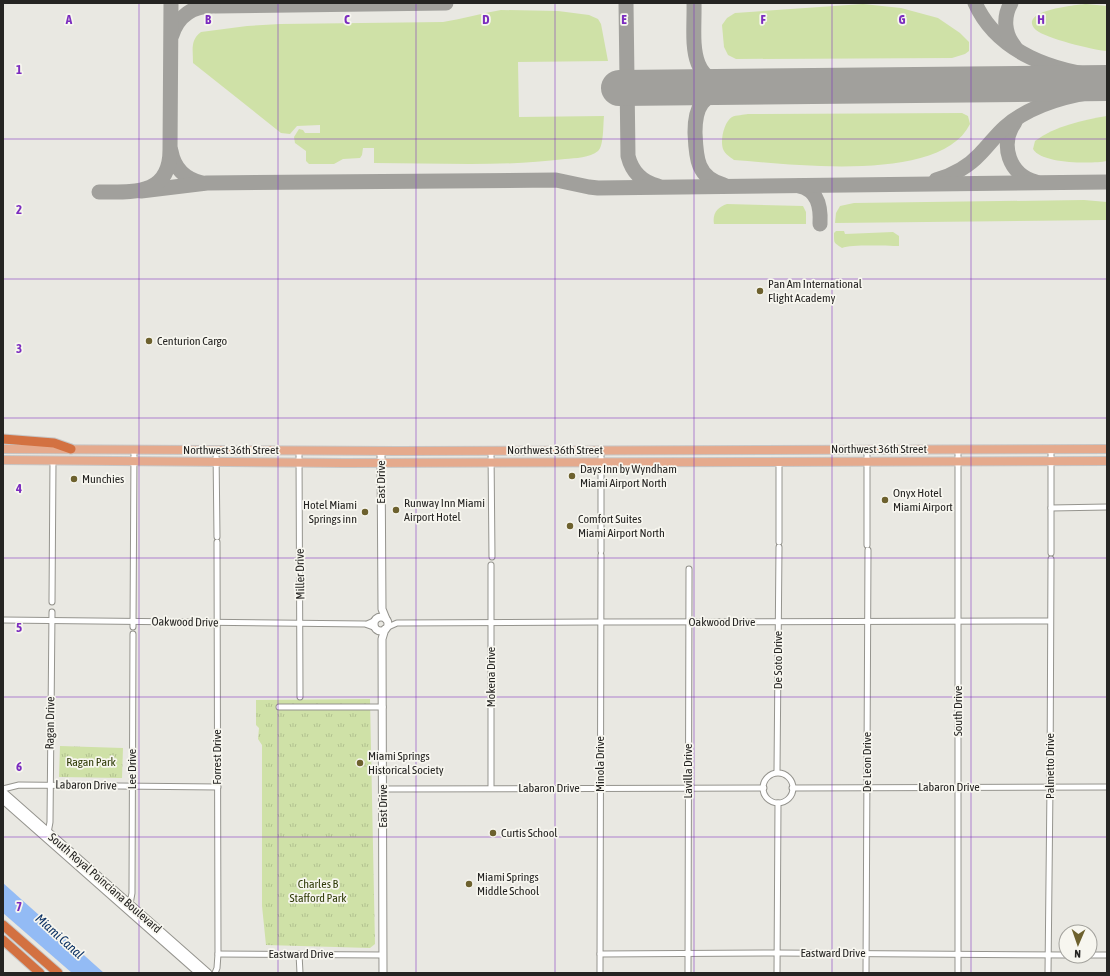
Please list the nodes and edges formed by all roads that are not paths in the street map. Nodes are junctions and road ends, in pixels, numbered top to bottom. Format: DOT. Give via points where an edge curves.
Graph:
graph roads {
  1 [pos="3,439"];
  2 [pos="3,449"];
  3 [pos="74,449"];
  4 [pos="958,449"];
  5 [pos="1050,449"];
  6 [pos="1107,449"];
  7 [pos="134,450"];
  8 [pos="216,450"];
  9 [pos="601,450"];
  10 [pos="709,450"];
  11 [pos="811,450"];
  12 [pos="867,450"];
  13 [pos="299,451"];
  14 [pos="381,451"];
  15 [pos="491,451"];
  16 [pos="3,460"];
  17 [pos="53,461"];
  18 [pos="134,461"];
  19 [pos="867,461"];
  20 [pos="958,461"];
  21 [pos="1051,461"];
  22 [pos="1107,461"];
  23 [pos="216,462"];
  24 [pos="601,462"];
  25 [pos="709,462"];
  26 [pos="779,462"];
  27 [pos="299,463"];
  28 [pos="381,463"];
  29 [pos="491,463"];
  30 [pos="1107,507"];
  31 [pos="1051,508"];
  32 [pos="1051,553"];
  33 [pos="492,557"];
  34 [pos="1050,559"];
  35 [pos="491,565"];
  36 [pos="689,569"];
  37 [pos="52,602"];
  38 [pos="382,609"];
  39 [pos="52,612"];
  40 [pos="377,619"];
  41 [pos="3,620"];
  42 [pos="52,620"];
  43 [pos="218,622"];
  44 [pos="601,622"];
  45 [pos="689,622"];
  46 [pos="778,622"];
  47 [pos="867,622"];
  48 [pos="959,622"];
  49 [pos="1050,622"];
  50 [pos="301,623"];
  51 [pos="492,623"];
  52 [pos="133,624"];
  53 [pos="367,624"];
  54 [pos="385,625"];
  55 [pos="133,634"];
  56 [pos="300,697"];
  57 [pos="279,707"];
  58 [pos="383,707"];
  59 [pos="777,772"];
  60 [pos="49,785"];
  61 [pos="132,786"];
  62 [pos="1050,786"];
  63 [pos="867,787"];
  64 [pos="958,787"];
  65 [pos="1107,787"];
  66 [pos="218,788"];
  67 [pos="491,788"];
  68 [pos="600,788"];
  69 [pos="764,788"];
  70 [pos="792,788"];
  71 [pos="383,789"];
  72 [pos="688,789"];
  73 [pos="3,791"];
  74 [pos="3,800"];
  75 [pos="778,803"];
  76 [pos="48,833"];
  77 [pos="130,904"];
  78 [pos="3,925"];
  79 [pos="3,940"];
  80 [pos="777,953"];
  81 [pos="866,953"];
  82 [pos="958,953"];
  83 [pos="218,954"];
  84 [pos="299,954"];
  85 [pos="600,954"];
  86 [pos="688,954"];
  87 [pos="383,955"];
  88 [pos="1048,955"];
  89 [pos="1058,955"];
  90 [pos="40,973"];
  91 [pos="58,973"];
  92 [pos="199,973"];
  93 [pos="208,973"];
  94 [pos="215,973"];
  95 [pos="300,973"];
  96 [pos="384,973"];
  97 [pos="600,973"];
  98 [pos="688,973"];
  99 [pos="777,973"];
  100 [pos="866,973"];
  101 [pos="958,973"];
  102 [pos="1048,973"];
  1 -- 3 [label="highway" via="54,443"];
  2 -- 3 [label="main road, Northwest 36th Street"];
  3 -- 7 [label="main road, Northwest 36th Street"];
  3 -- 17 [label="main road" via="63,451 56,455"];
  4 -- 5 [label="main road, Northwest 36th Street"];
  4 -- 12 [label="main road, Northwest 36th Street"];
  4 -- 20 [label="street, South Drive"];
  5 -- 6 [label="main road, Northwest 36th Street"];
  5 -- 21 [label="street"];
  7 -- 8 [label="main road, Northwest 36th Street"];
  7 -- 18 [label="street"];
  8 -- 13 [label="main road, Northwest 36th Street"];
  8 -- 23 [label="street, Forrest Drive"];
  9 -- 10 [label="main road, Northwest 36th Street"];
  9 -- 15 [label="main road, Northwest 36th Street"];
  9 -- 24 [label="street, Minola Drive"];
  10 -- 11 [label="main road, Northwest 36th Street"];
  10 -- 25 [label="main road"];
  11 -- 12 [label="main road, Northwest 36th Street"];
  11 -- 26 [label="main road" via="784,456"];
  12 -- 19 [label="street, De Leon Drive"];
  13 -- 14 [label="main road, Northwest 36th Street"];
  13 -- 27 [label="street, Miller Drive"];
  14 -- 15 [label="main road, Northwest 36th Street"];
  14 -- 28 [label="street, East Drive"];
  15 -- 29 [label="street"];
  16 -- 17 [label="main road, Northwest 36th Street"];
  17 -- 18 [label="main road, Northwest 36th Street"];
  17 -- 37 [label="street"];
  18 -- 23 [label="main road, Northwest 36th Street"];
  18 -- 52 [label="street"];
  19 -- 20 [label="main road, Northwest 36th Street"];
  19 -- 26 [label="main road, Northwest 36th Street"];
  19 -- 47 [label="street, De Leon Drive"];
  20 -- 21 [label="main road, Northwest 36th Street"];
  20 -- 48 [label="street, South Drive"];
  21 -- 22 [label="main road, Northwest 36th Street"];
  21 -- 31 [label="street"];
  23 -- 27 [label="main road, Northwest 36th Street"];
  23 -- 43 [label="street, Forrest Drive"];
  24 -- 25 [label="main road, Northwest 36th Street"];
  24 -- 29 [label="main road, Northwest 36th Street"];
  24 -- 44 [label="street, Minola Drive"];
  25 -- 26 [label="main road, Northwest 36th Street"];
  26 -- 46 [label="street, De Soto Drive"];
  27 -- 28 [label="main road, Northwest 36th Street"];
  27 -- 50 [label="street, Miller Drive"];
  28 -- 29 [label="main road, Northwest 36th Street"];
  28 -- 38 [label="street, East Drive"];
  29 -- 33 [label="street"];
  30 -- 31 [label="street"];
  31 -- 32 [label="street"];
  34 -- 49 [label="street, Palmetto Drive"];
  35 -- 51 [label="street, Mokena Drive"];
  36 -- 45 [label="street, Lavilla Drive"];
  38 -- 40 [label="street, East Drive"];
  38 -- 54 [label="street, East Drive"];
  39 -- 42 [label="street, Ragan Drive"];
  40 -- 53 [label="street, Oakwood Drive"];
  40 -- 54 [label="street" via="382,617"];
  40 -- 54 [label="street" via="375,624"];
  41 -- 42 [label="street, Oakwood Drive"];
  42 -- 52 [label="street, Oakwood Drive"];
  42 -- 60 [label="street, Ragan Drive"];
  43 -- 50 [label="street, Oakwood Drive"];
  43 -- 52 [label="street, Oakwood Drive"];
  43 -- 66 [label="street, Forrest Drive"];
  44 -- 45 [label="street, Oakwood Drive"];
  44 -- 51 [label="street, Oakwood Drive"];
  44 -- 68 [label="street, Minola Drive"];
  45 -- 46 [label="street, Oakwood Drive"];
  45 -- 72 [label="street, Lavilla Drive"];
  46 -- 47 [label="street, Oakwood Drive"];
  46 -- 59 [label="street, De Soto Drive"];
  47 -- 48 [label="street, Oakwood Drive"];
  47 -- 63 [label="street, De Leon Drive"];
  48 -- 49 [label="street, Oakwood Drive"];
  48 -- 64 [label="street, South Drive"];
  49 -- 62 [label="street, Palmetto Drive"];
  50 -- 53 [label="street, Oakwood Drive"];
  50 -- 56 [label="street, Miller Drive"];
  51 -- 54 [label="street, Oakwood Drive"];
  51 -- 67 [label="street, Mokena Drive"];
  53 -- 54 [label="street, Oakwood Drive"];
  54 -- 58 [label="street, East Drive" via="382,639"];
  55 -- 61 [label="street, Lee Drive"];
  57 -- 58 [label="street"];
  58 -- 71 [label="street, East Drive"];
  59 -- 69 [label="street" via="769,776"];
  59 -- 70 [label="street" via="788,777"];
  60 -- 61 [label="street, Labaron Drive"];
  60 -- 73 [label="street, Labaron Drive" via="19,785"];
  60 -- 76 [label="street, Ragan Drive"];
  61 -- 66 [label="street, Labaron Drive"];
  61 -- 77 [label="street, Lee Drive"];
  62 -- 64 [label="street, Labaron Drive"];
  62 -- 65 [label="street, Labaron Drive"];
  62 -- 88 [label="street, Palmetto Drive"];
  63 -- 64 [label="street, Labaron Drive"];
  63 -- 70 [label="street, Labaron Drive"];
  63 -- 81 [label="street, De Leon Drive"];
  64 -- 82 [label="street, South Drive"];
  66 -- 83 [label="street, Forrest Drive"];
  67 -- 68 [label="street, Labaron Drive"];
  67 -- 71 [label="street, Labaron Drive"];
  68 -- 72 [label="street, Labaron Drive"];
  68 -- 85 [label="street, Minola Drive"];
  69 -- 72 [label="street, Labaron Drive"];
  69 -- 75 [label="street" via="768,798"];
  70 -- 75 [label="street" via="788,798"];
  71 -- 87 [label="street, East Drive"];
  72 -- 86 [label="street, Lavilla Drive"];
  73 -- 76 [label="street, South Royal Poinciana Boulevard"];
  74 -- 92 [label="street, South Royal Poinciana Boulevard"];
  75 -- 80 [label="street"];
  76 -- 77 [label="street, South Royal Poinciana Boulevard"];
  77 -- 93 [label="street, South Royal Poinciana Boulevard"];
  78 -- 91 [label="highway"];
  79 -- 90 [label="highway"];
  80 -- 81 [label="street, Eastward Drive"];
  80 -- 86 [label="street, Eastward Drive"];
  80 -- 99 [label="street"];
  81 -- 82 [label="street, Eastward Drive"];
  81 -- 100 [label="street, De Leon Drive"];
  82 -- 88 [label="street, Eastward Drive"];
  82 -- 101 [label="street, South Drive"];
  83 -- 84 [label="street, Eastward Drive"];
  83 -- 94 [label="street, Forrest Drive"];
  84 -- 87 [label="street, Eastward Drive"];
  84 -- 95 [label="street"];
  85 -- 86 [label="street, Eastward Drive"];
  85 -- 97 [label="street, Minola Drive"];
  86 -- 98 [label="street, Lavilla Drive"];
  87 -- 96 [label="street, East Drive"];
  88 -- 89 [label="street, Eastward Drive"];
  88 -- 102 [label="street, Palmetto Drive"];
}
